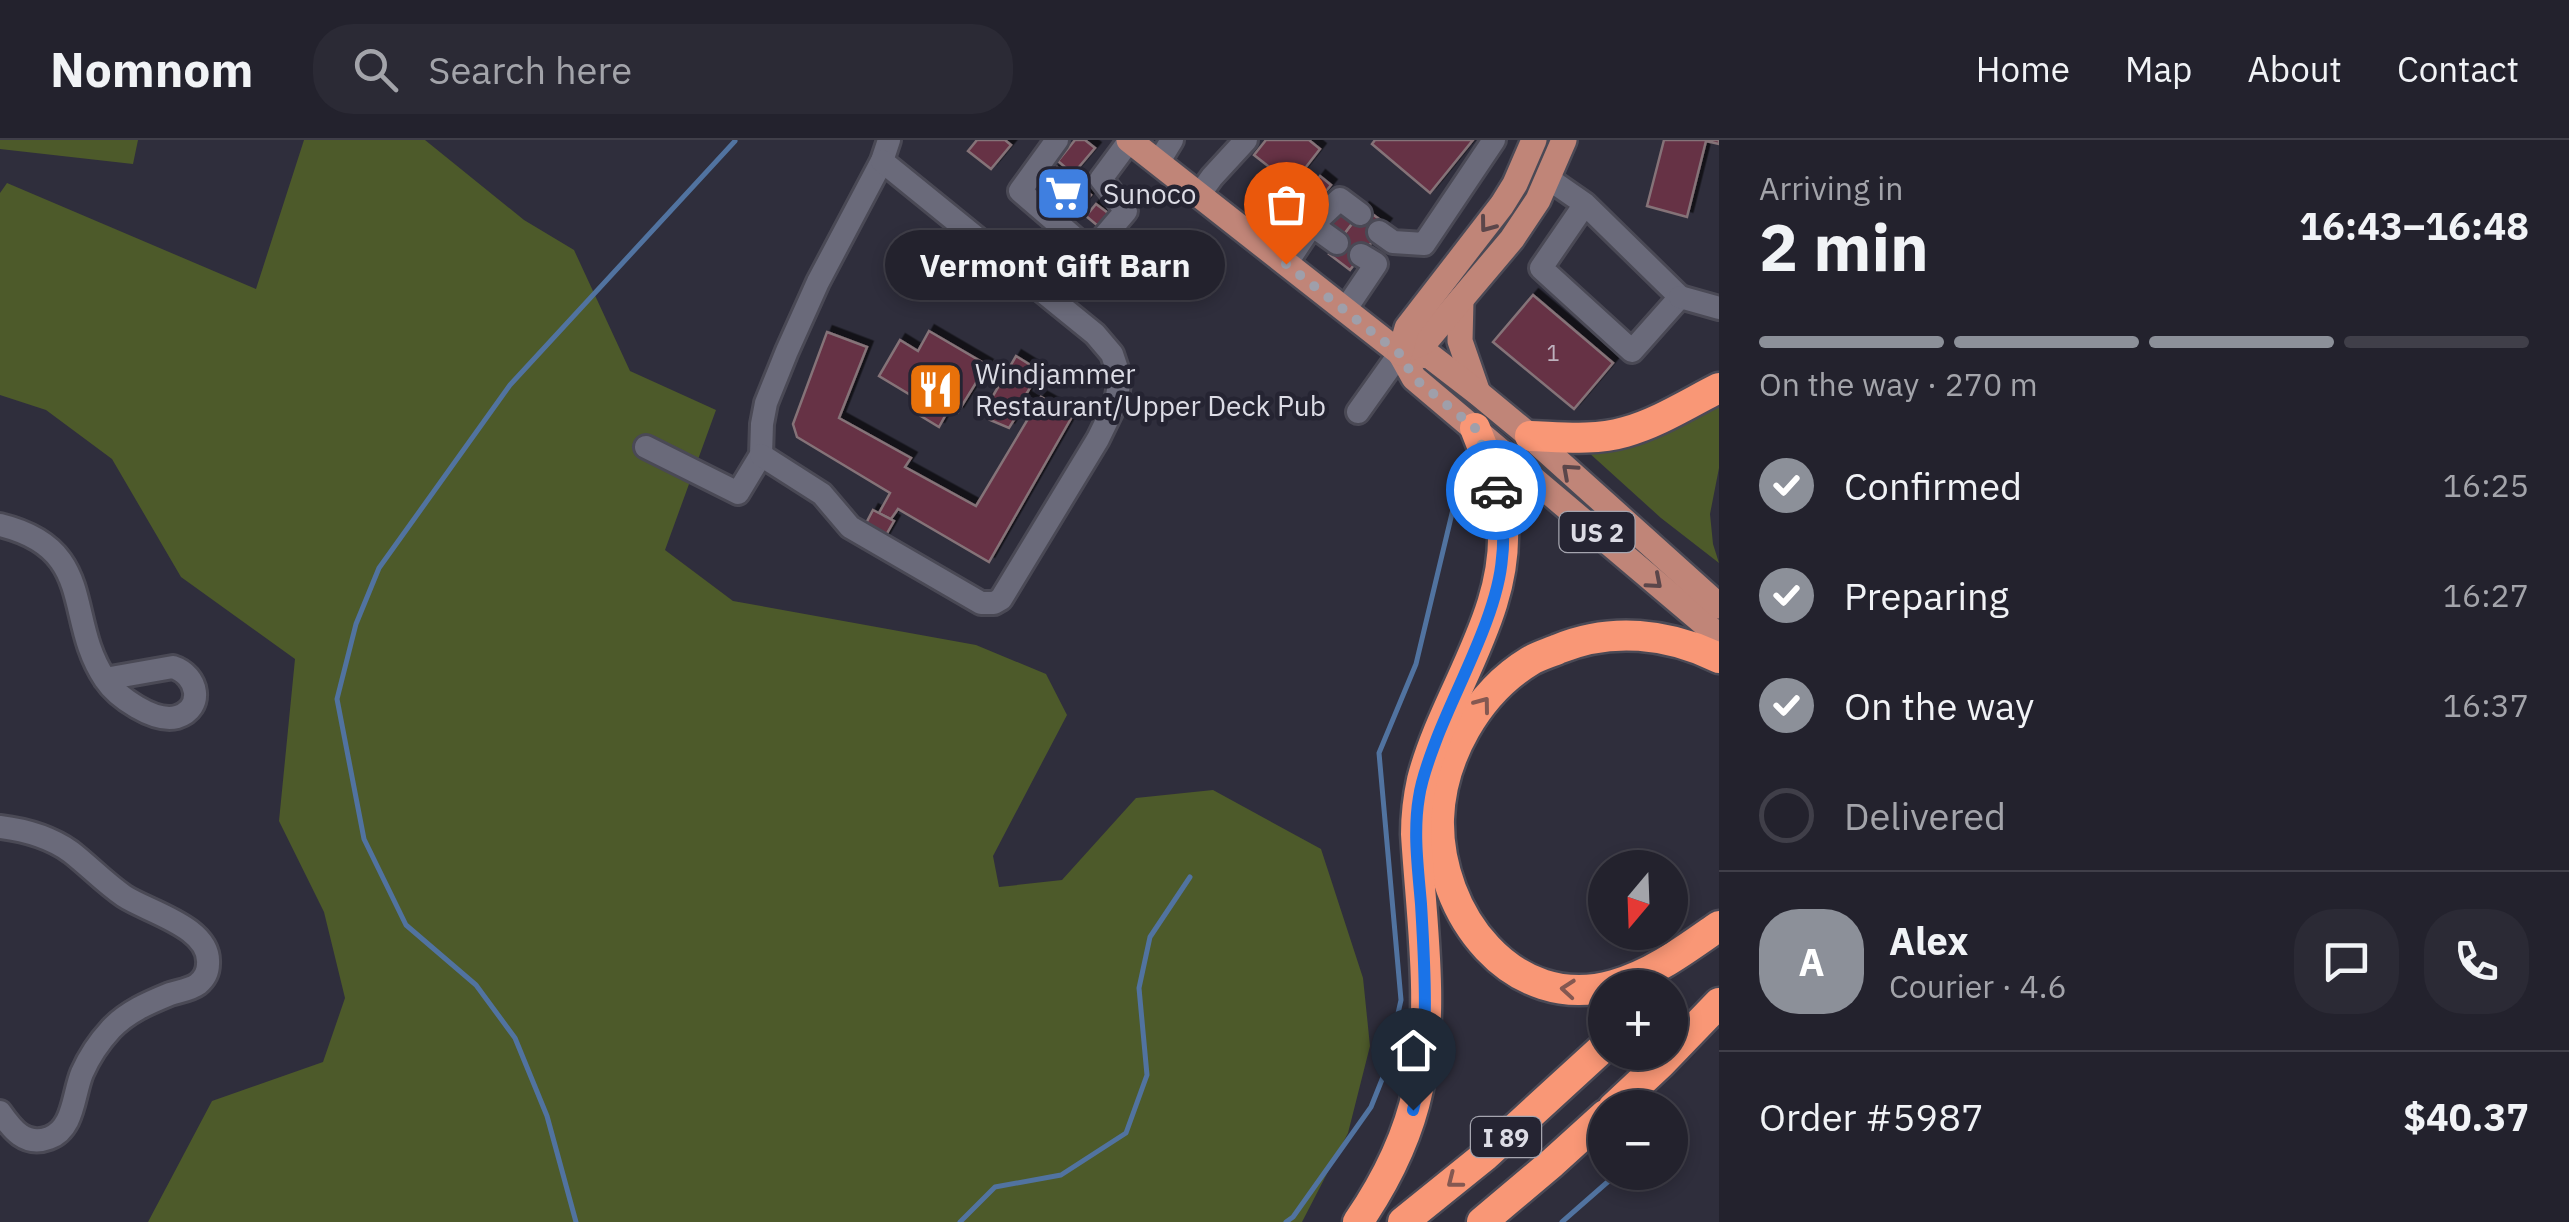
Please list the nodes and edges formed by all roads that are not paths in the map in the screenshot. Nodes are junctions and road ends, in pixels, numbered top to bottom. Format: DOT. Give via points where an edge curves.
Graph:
graph roads {
  1 [pos="1057,140"];
  2 [pos="1130,140"];
  3 [pos="1172,140"];
  4 [pos="1246,140"];
  5 [pos="1494,140"];
  6 [pos="1534,140"];
  7 [pos="1561,141"];
  8 [pos="886,151"];
  9 [pos="1158,163"];
  10 [pos="1549,180"];
  11 [pos="1199,196"];
  12 [pos="1585,204"];
  13 [pos="1360,214"];
  14 [pos="1312,225"];
  15 [pos="1425,242"];
  16 [pos="1337,243"];
  17 [pos="1286,264"];
  18 [pos="1451,272"];
  19 [pos="1680,297"];
  20 [pos="1461,300"];
  21 [pos="1719,308"];
  22 [pos="1345,310"];
  23 [pos="1400,354"];
  24 [pos="1719,388"];
  25 [pos="1478,393"];
  26 [pos="1358,412"];
  27 [pos="1475,428"];
  28 [pos="1530,436"];
  29 [pos="646,447"];
  30 [pos="762,455"];
  31 [pos="0,525"];
  32 [pos="1719,606"];
  33 [pos="1719,636"];
  34 [pos="1719,658"];
  35 [pos="106,680"];
  36 [pos="0,826"];
  37 [pos="1719,928"];
  38 [pos="1681,970"];
  39 [pos="1719,1003"];
  40 [pos="1588,1062"];
  41 [pos="1632,1090"];
  42 [pos="0,1112"];
  43 [pos="1588,1130"];
  44 [pos="1358,1222"];
  45 [pos="1402,1222"];
  46 [pos="1482,1222"];
  1 -- 2 [label="street" via="1020,190 1092,252 1126,211 1101,179"];
  2 -- 9 [label="main road, US 2"];
  3 -- 9 [label="street"];
  4 -- 11 [label="street"];
  5 -- 15 [label="street"];
  6 -- 18 [label="main road, one-way" via="1502,205"];
  7 -- 10 [label="main road"];
  8 -- 30 [label="street" via="787,351 766,403"];
  8 -- 30 [label="street" via="1095,334 1120,378 1116,402 994,603 981,603 850,527 822,494"];
  9 -- 11 [label="main road, US 2"];
  10 -- 12 [label="street"];
  10 -- 20 [label="main road"];
  11 -- 17 [label="main road, US 2"];
  12 -- 19 [label="street"];
  12 -- 19 [label="street" via="1541,268 1632,352"];
  13 -- 14 [label="street" via="1340,199"];
  14 -- 16 [label="street"];
  14 -- 17 [label="street"];
  15 -- 18 [label="street"];
  15 -- 22 [label="street" via="1386,237"];
  17 -- 22 [label="main road, US 2"];
  18 -- 23 [label="main road" via="1407,328"];
  19 -- 21 [label="street"];
  20 -- 23 [label="main road" via="1426,341"];
  20 -- 25 [label="main road" via="1460,341"];
  22 -- 23 [label="main road, US 2"];
  23 -- 25 [label="main road, US 2" via="1430,356"];
  23 -- 26 [label="street"];
  23 -- 27 [label="main road, US 2" via="1414,378"];
  24 -- 28 [label="highway" via="1624,432"];
  25 -- 28 [label="main road, US 2"];
  27 -- 33 [label="main road, US 2, one-way"];
  27 -- 44 [label="highway" via="1502,516 1502,561 1490,611 1423,776 1416,834 1424,972 1421,1071 1398,1151"];
  32 -- 28 [label="main road, US 2, one-way"];
  29 -- 30 [label="street" via="738,492"];
  31 -- 35 [label="street" via="39,542 63,564"];
  37 -- 34 [label="highway, one-way" via="1625,982 1581,990 1539,984 1501,962 1471,927 1445,868 1439,816 1460,738 1491,692 1530,661 1618,635 1669,640"];
  36 -- 42 [label="street" via="67,850 126,897 191,931 208,964 196,986 137,1009 111,1028 85,1066 57,1134 28,1140"];
  37 -- 38 [label="highway"];
  39 -- 41 [label="highway"];
  40 -- 45 [label="highway, I 89, one-way"];
  43 -- 46 [label="highway, I 89"];
}
